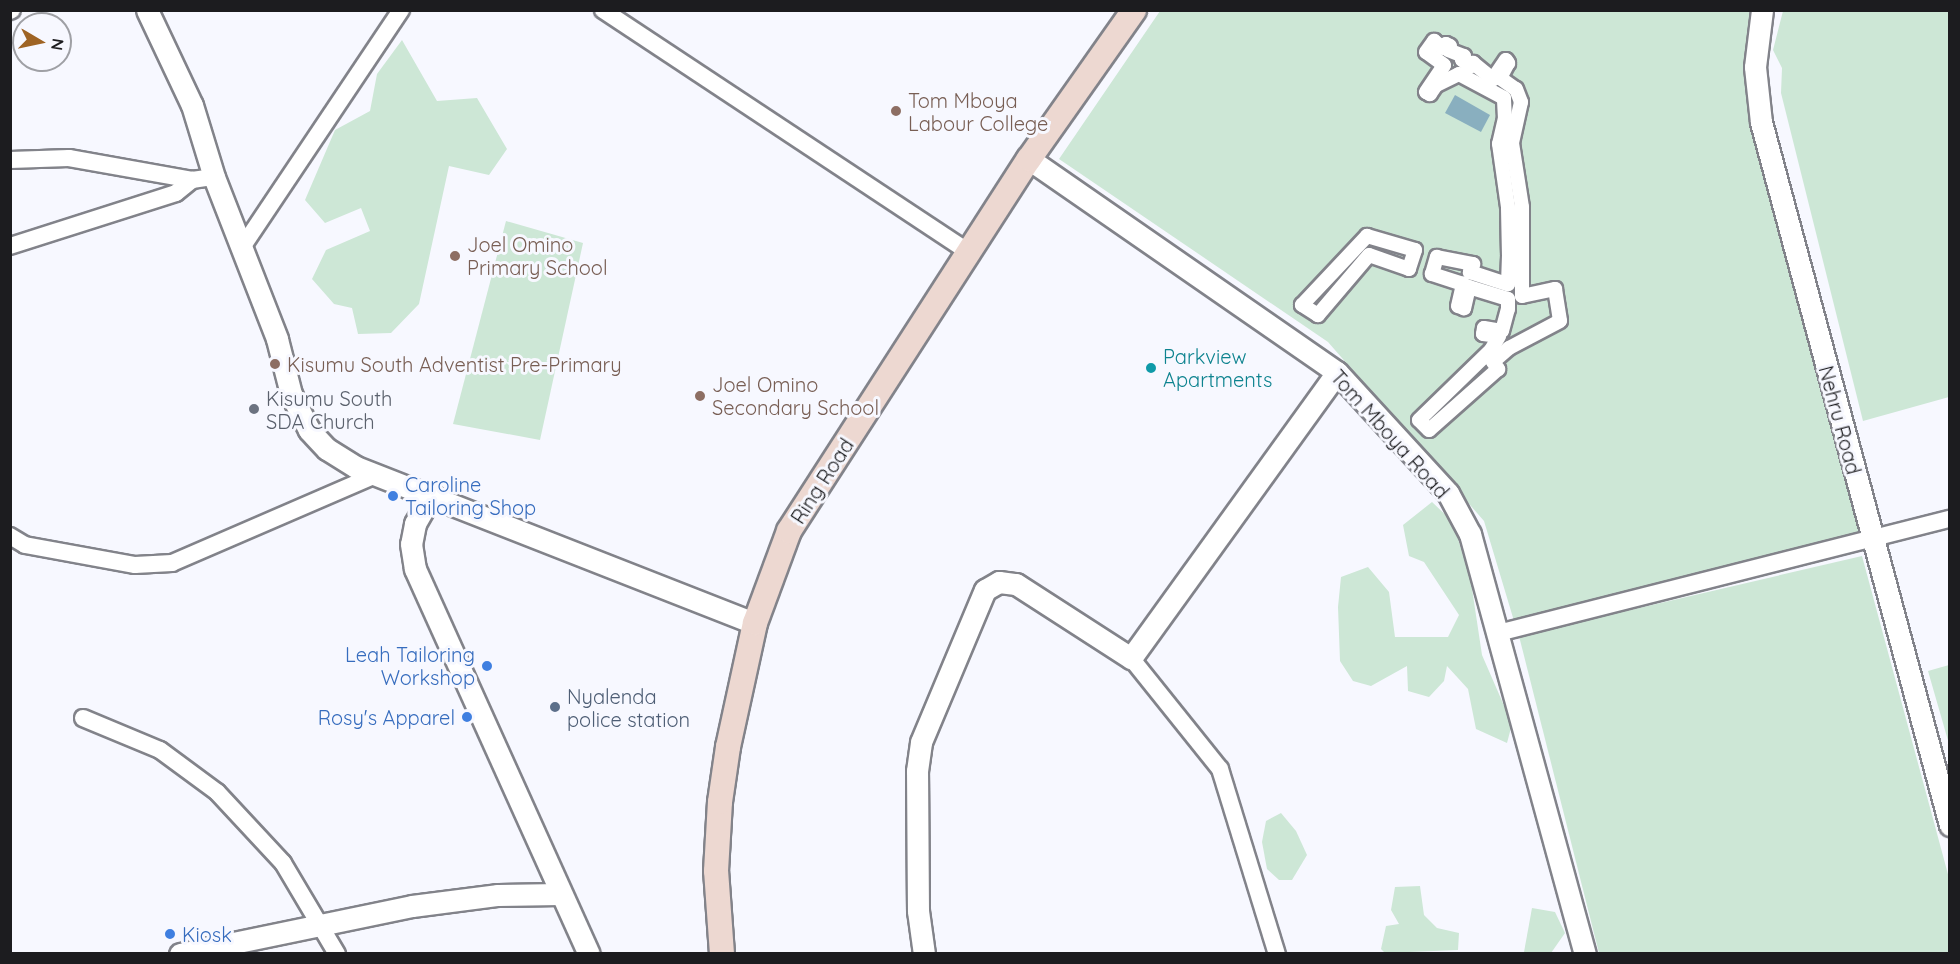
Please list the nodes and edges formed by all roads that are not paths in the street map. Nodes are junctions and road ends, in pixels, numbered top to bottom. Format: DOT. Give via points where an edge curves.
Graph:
graph roads {
  1 [pos="147,10"];
  2 [pos="401,10"];
  3 [pos="603,10"];
  4 [pos="1134,10"];
  5 [pos="1762,10"];
  6 [pos="1444,64"];
  7 [pos="1029,159"];
  8 [pos="10,160"];
  9 [pos="214,177"];
  10 [pos="192,180"];
  11 [pos="10,246"];
  12 [pos="243,246"];
  13 [pos="1415,250"];
  14 [pos="969,252"];
  15 [pos="1337,372"];
  16 [pos="378,474"];
  17 [pos="432,494"];
  18 [pos="1950,519"];
  19 [pos="10,536"];
  20 [pos="1871,540"];
  21 [pos="755,623"];
  22 [pos="1498,633"];
  23 [pos="1131,658"];
  24 [pos="82,718"];
  25 [pos="1950,825"];
  26 [pos="560,894"];
  27 [pos="323,925"];
  28 [pos="180,954"];
  29 [pos="337,954"];
  30 [pos="589,954"];
  31 [pos="722,954"];
  32 [pos="924,954"];
  33 [pos="1277,954"];
  34 [pos="1585,954"];
  1 -- 9 [label="street" via="192,105"];
  2 -- 12 [label="street"];
  3 -- 14 [label="street"];
  4 -- 7 [label="main road, Ring Road"];
  5 -- 20 [label="street, Nehru Road" via="1755,67 1761,122"];
  6 -- 6 [label="street" via="1426,92 1430,94 1436,85 1459,74 1504,98 1505,119 1499,144 1508,207 1508,284 1470,272 1473,264 1454,258 1437,257 1432,274 1463,284 1458,306 1464,308 1469,287 1508,299 1508,309 1502,331 1484,328 1483,334 1499,336 1491,350 1419,420 1429,430 1498,369 1492,362 1509,348 1560,321 1555,289 1522,296 1522,207 1512,143 1521,102 1516,89 1500,78 1508,63 1506,60 1493,79 1473,63 1471,66 1462,60 1464,56 1448,50 1450,46 1446,44 1443,48 1434,41 1426,52"];
  7 -- 14 [label="main road, Ring Road"];
  7 -- 15 [label="street, Tom Mboya Road"];
  8 -- 10 [label="street" via="86,160 107,168"];
  9 -- 10 [label="street"];
  9 -- 12 [label="street"];
  10 -- 11 [label="street" via="176,193"];
  12 -- 16 [label="street" via="278,339 291,394 309,430 327,449"];
  13 -- 13 [label="street" via="1409,269 1369,255 1318,315 1302,305 1367,236"];
  14 -- 21 [label="main road, Ring Road" via="789,531"];
  15 -- 22 [label="street, Tom Mboya Road" via="1448,493 1470,534"];
  15 -- 23 [label="street"];
  16 -- 17 [label="street"];
  16 -- 19 [label="street" via="165,564 124,563 26,545"];
  17 -- 21 [label="street"];
  17 -- 26 [label="street" via="415,524 411,544 415,569"];
  18 -- 20 [label="street"];
  20 -- 22 [label="street"];
  20 -- 25 [label="street, Nehru Road"];
  21 -- 31 [label="main road, Ring Road" via="720,802 716,871"];
  22 -- 34 [label="street, Tom Mboya Road"];
  23 -- 32 [label="street" via="1016,584 999,582 985,590 921,742 917,771 918,911"];
  23 -- 33 [label="street" via="1220,769"];
  24 -- 27 [label="street" via="160,750 217,792 283,863"];
  26 -- 27 [label="street" via="488,896"];
  26 -- 30 [label="street"];
  27 -- 28 [label="street"];
  27 -- 29 [label="street"];
}
